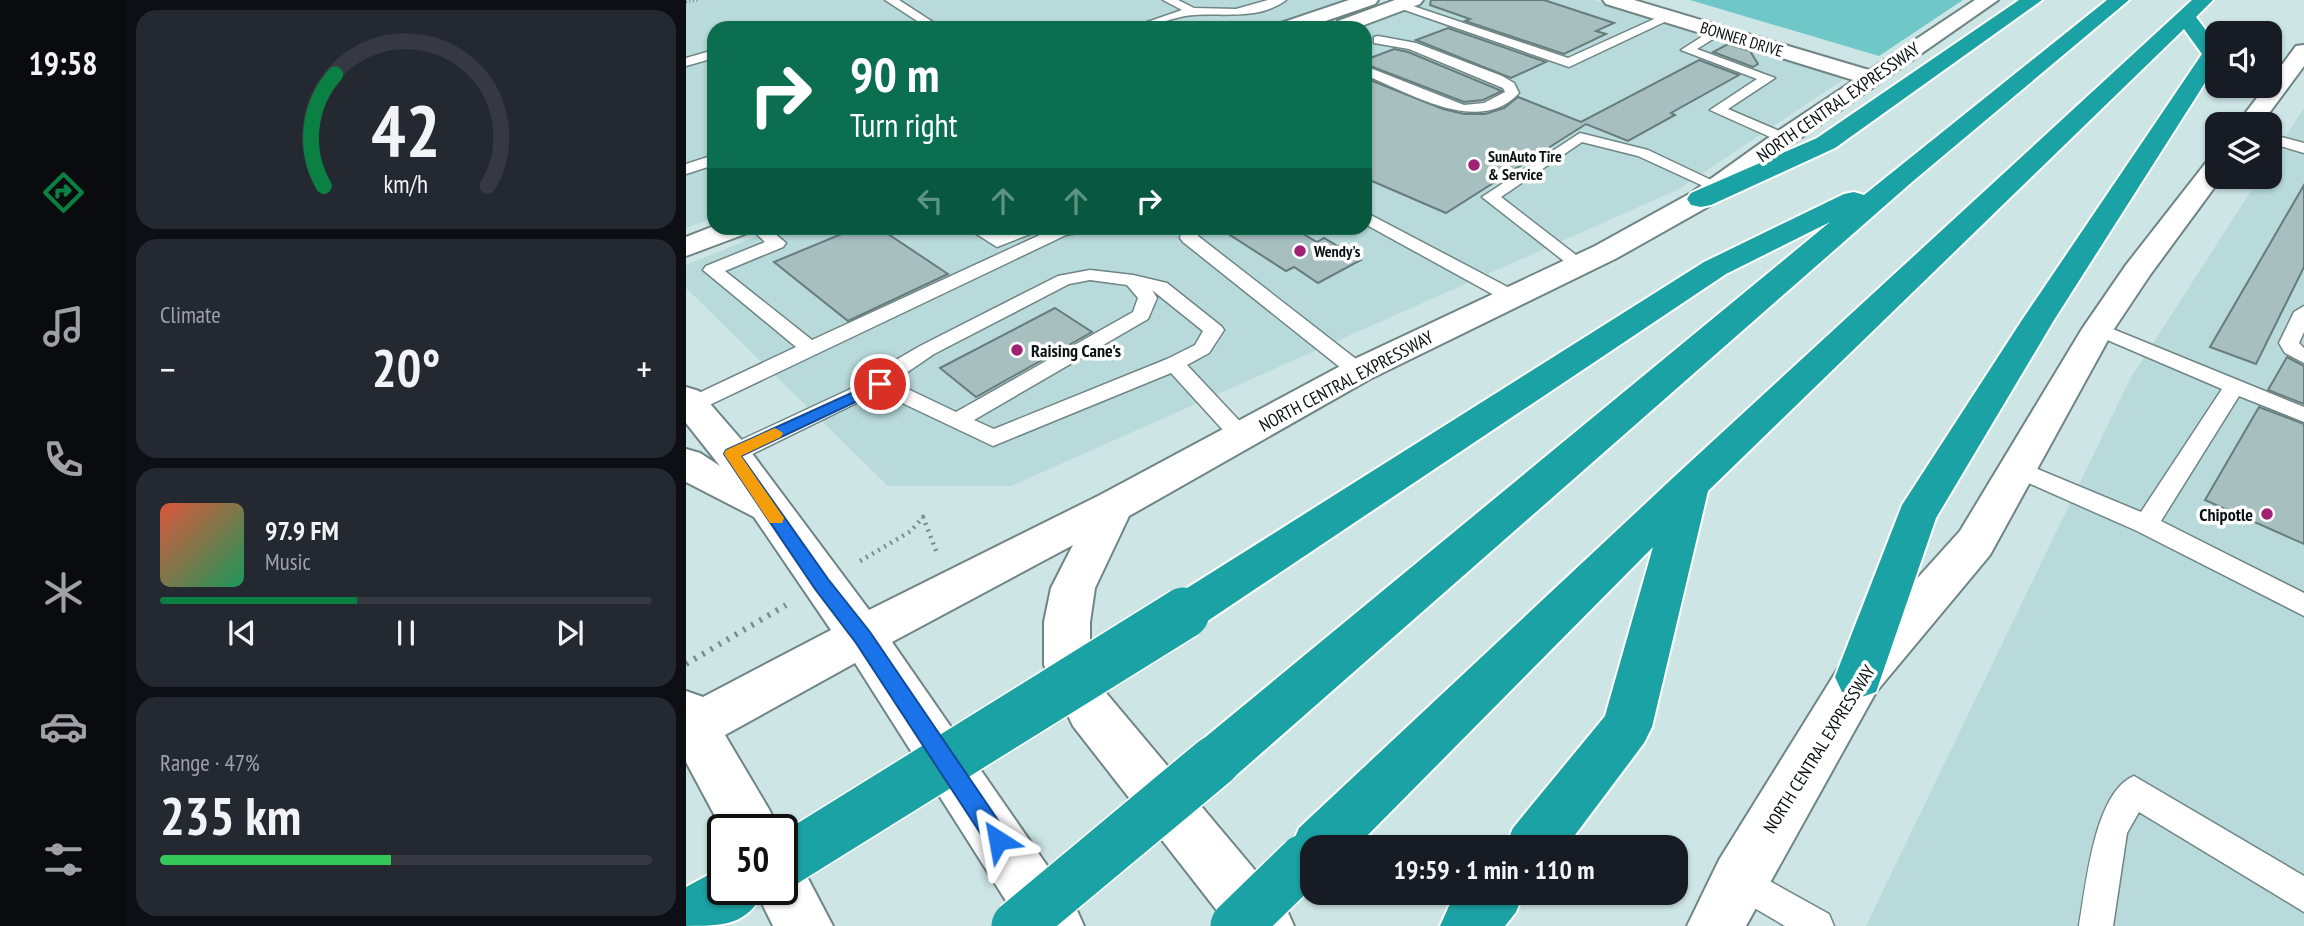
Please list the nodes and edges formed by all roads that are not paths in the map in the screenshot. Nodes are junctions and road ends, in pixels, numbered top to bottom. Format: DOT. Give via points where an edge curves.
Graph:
graph roads {
  1 [pos="918,0"];
  2 [pos="1169,0"];
  3 [pos="1280,0"];
  4 [pos="1368,0"];
  5 [pos="1613,0"];
  6 [pos="1988,0"];
  7 [pos="2032,0"];
  8 [pos="2119,0"];
  9 [pos="895,2"];
  10 [pos="1407,2"];
  11 [pos="2194,8"];
  12 [pos="1669,9"];
  13 [pos="1192,11"];
  14 [pos="925,21"];
  15 [pos="1159,21"];
  16 [pos="1306,21"];
  17 [pos="1372,24"];
  18 [pos="1717,32"];
  19 [pos="1372,36"];
  20 [pos="2304,51"];
  21 [pos="707,56"];
  22 [pos="686,62"];
  23 [pos="1880,72"];
  24 [pos="1372,73"];
  25 [pos="2258,112"];
  26 [pos="1784,138"];
  27 [pos="2282,142"];
  28 [pos="2304,148"];
  29 [pos="707,162"];
  30 [pos="686,169"];
  31 [pos="1903,176"];
  32 [pos="2205,182"];
  33 [pos="1710,193"];
  34 [pos="1372,221"];
  35 [pos="717,235"];
  36 [pos="767,235"];
  37 [pos="986,235"];
  38 [pos="1013,235"];
  39 [pos="1053,235"];
  40 [pos="1189,235"];
  41 [pos="686,247"];
  42 [pos="1580,265"];
  43 [pos="1133,280"];
  44 [pos="1512,297"];
  45 [pos="2304,313"];
  46 [pos="2098,329"];
  47 [pos="811,349"];
  48 [pos="2304,357"];
  49 [pos="1174,364"];
  50 [pos="1358,371"];
  51 [pos="880,384"];
  52 [pos="2235,386"];
  53 [pos="688,402"];
  54 [pos="2304,415"];
  55 [pos="956,421"];
  56 [pos="1241,436"];
  57 [pos="732,454"];
  58 [pos="686,463"];
  59 [pos="2016,468"];
  60 [pos="1690,485"];
  61 [pos="1114,506"];
  62 [pos="768,507"];
  63 [pos="2146,524"];
  64 [pos="2304,605"];
  65 [pos="863,637"];
  66 [pos="1859,677"];
  67 [pos="689,724"];
  68 [pos="742,814"];
  69 [pos="1330,835"];
  70 [pos="1542,835"];
  71 [pos="798,853"];
  72 [pos="1300,865"];
  73 [pos="1739,880"];
  74 [pos="2304,895"];
  75 [pos="710,905"];
  76 [pos="792,905"];
  77 [pos="1486,905"];
  78 [pos="686,919"];
  79 [pos="804,926"];
  80 [pos="1017,926"];
  81 [pos="1055,926"];
  82 [pos="1236,926"];
  83 [pos="1265,926"];
  84 [pos="1469,926"];
  85 [pos="1716,926"];
  86 [pos="1817,926"];
  87 [pos="2096,926"];
  1 -- 9 [label="lane"];
  2 -- 13 [label="lane"];
  3 -- 13 [label="lane" via="1237,13"];
  4 -- 16 [label="main road"];
  5 -- 12 [label="main road, BONNER DRIVE"];
  6 -- 23 [label="main road, NORTH CENTRAL EXPRESSWAY"];
  7 -- 33 [label="highway" via="1826,143"];
  8 -- 31 [label="highway"];
  9 -- 14 [label="lane"];
  10 -- 12 [label="lane" via="1569,63"];
  10 -- 17 [label="main road"];
  11 -- 60 [label="highway"];
  11 -- 66 [label="highway" via="2213,54 1916,516"];
  12 -- 18 [label="main road, BONNER DRIVE"];
  12 -- 23 [label="main road, BONNER DRIVE"];
  13 -- 15 [label="lane"];
  18 -- 23 [label="main road, BONNER DRIVE"];
  18 -- 26 [label="lane" via="1686,50 1768,78 1717,110"];
  19 -- 24 [label="lane" via="1412,46 1485,74 1509,86 1512,93 1478,110 1462,109"];
  20 -- 25 [label="main road"];
  21 -- 22 [label="lane"];
  23 -- 26 [label="main road, NORTH CENTRAL EXPRESSWAY"];
  26 -- 33 [label="main road, NORTH CENTRAL EXPRESSWAY"];
  27 -- 28 [label="lane"];
  29 -- 30 [label="lane"];
  31 -- 71 [label="highway, bridge" via="1715,268 1184,613"];
  31 -- 80 [label="highway, bridge"];
  32 -- 46 [label="main road, NORTH CENTRAL EXPRESSWAY"];
  33 -- 42 [label="main road, NORTH CENTRAL EXPRESSWAY"];
  33 -- 42 [label="lane" via="1643,153 1580,137 1490,197"];
  34 -- 44 [label="lane"];
  35 -- 41 [label="main road"];
  36 -- 47 [label="lane" via="777,243 712,270"];
  37 -- 38 [label="lane" via="997,242"];
  39 -- 47 [label="lane"];
  40 -- 50 [label="lane"];
  42 -- 44 [label="main road, NORTH CENTRAL EXPRESSWAY"];
  43 -- 49 [label="lane" via="1160,287 1214,330 1202,349"];
  43 -- 51 [label="lane" via="1090,275 1064,280 926,350"];
  43 -- 55 [label="lane" via="1148,298 1141,315"];
  44 -- 50 [label="main road, NORTH CENTRAL EXPRESSWAY"];
  45 -- 48 [label="lane" via="2289,343"];
  46 -- 52 [label="lane"];
  46 -- 59 [label="main road, NORTH CENTRAL EXPRESSWAY"];
  47 -- 53 [label="lane"];
  49 -- 55 [label="lane" via="993,438"];
  49 -- 56 [label="lane"];
  50 -- 56 [label="main road, NORTH CENTRAL EXPRESSWAY"];
  51 -- 55 [label="lane"];
  51 -- 57 [label="lane"];
  52 -- 54 [label="lane"];
  52 -- 63 [label="lane"];
  53 -- 57 [label="main road"];
  56 -- 61 [label="main road, NORTH CENTRAL EXPRESSWAY"];
  57 -- 62 [label="main road"];
  58 -- 62 [label="main road"];
  59 -- 63 [label="lane"];
  59 -- 66 [label="main road, NORTH CENTRAL EXPRESSWAY" via="1975,543"];
  60 -- 69 [label="highway"];
  60 -- 70 [label="highway" via="1628,727"];
  61 -- 65 [label="main road, NORTH CENTRAL EXPRESSWAY"];
  61 -- 83 [label="main road" via="1073,588 1067,665 1090,710"];
  62 -- 65 [label="main road"];
  63 -- 64 [label="lane"];
  65 -- 67 [label="main road, NORTH CENTRAL EXPRESSWAY"];
  65 -- 81 [label="main road"];
  66 -- 73 [label="main road, NORTH CENTRAL EXPRESSWAY"];
  67 -- 68 [label="main road"];
  72 -- 82 [label="highway, bridge"];
  73 -- 85 [label="main road, NORTH CENTRAL EXPRESSWAY"];
  73 -- 86 [label="lane"];
  74 -- 87 [label="lane" via="2134,791 2112,829"];
  75 -- 78 [label="highway"];
  76 -- 79 [label="main road"];
  77 -- 84 [label="highway"];
}
